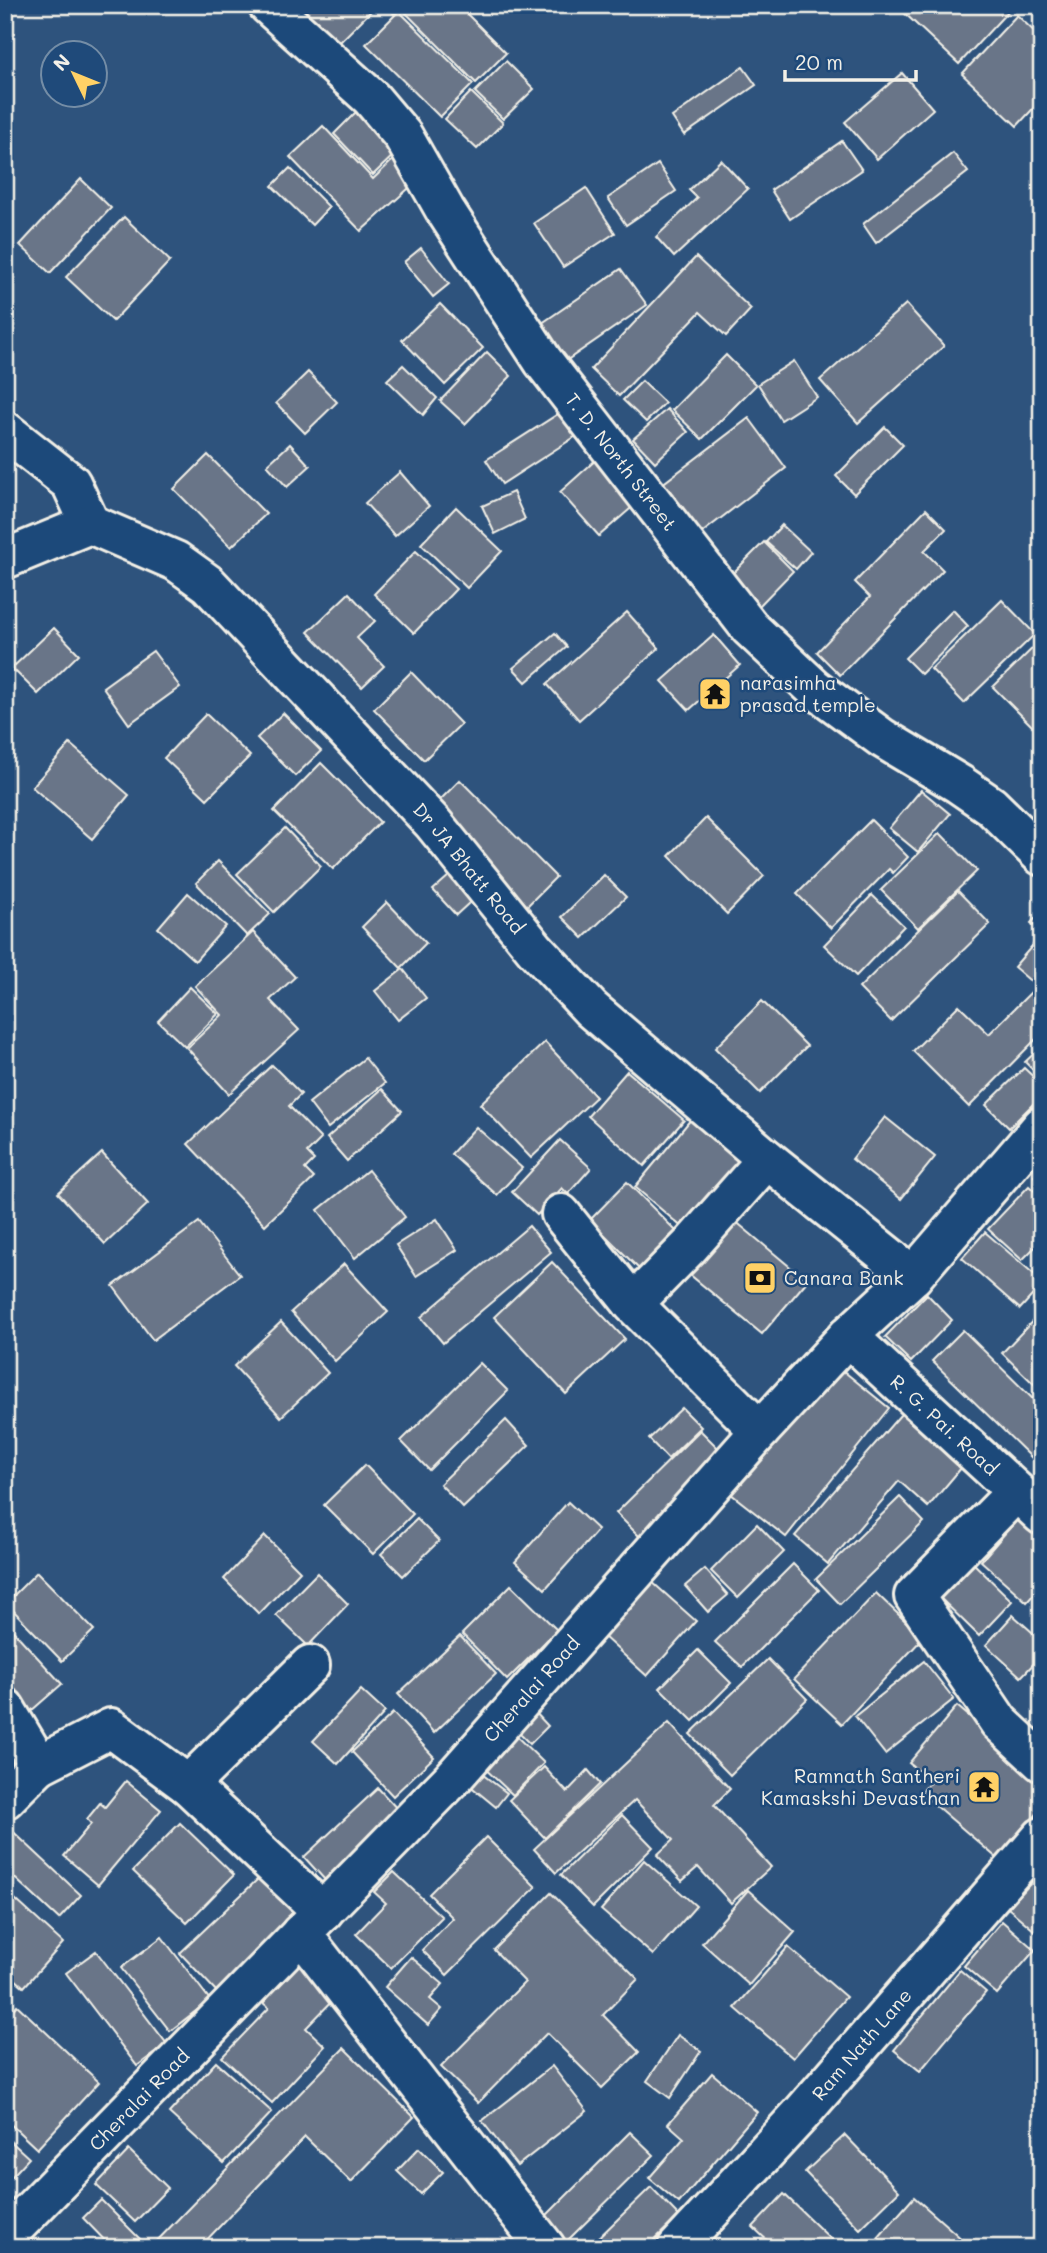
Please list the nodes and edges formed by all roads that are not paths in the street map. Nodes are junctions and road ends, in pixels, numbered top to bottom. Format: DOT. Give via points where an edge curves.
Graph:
graph roads {
  1 [pos="268,5"];
  2 [pos="5,431"];
  3 [pos="90,524"];
  4 [pos="8,559"];
  5 [pos="1042,856"];
  6 [pos="1042,1126"];
  7 [pos="767,1159"];
  8 [pos="561,1214"];
  9 [pos="913,1276"];
  10 [pos="633,1304"];
  11 [pos="848,1336"];
  12 [pos="760,1431"];
  13 [pos="1029,1504"];
  14 [pos="310,1665"];
  15 [pos="5,1708"];
  16 [pos="1042,1762"];
  17 [pos="39,1765"];
  18 [pos="188,1785"];
  19 [pos="5,1799"];
  20 [pos="1042,1838"];
  21 [pos="312,1922"];
  22 [pos="5,2237"];
  23 [pos="546,2248"];
  24 [pos="677,2248"];
  1 -- 5 [label="street, T. D. North Street" via="371,98 403,136 543,361 750,628 814,688 882,738 991,806"];
  2 -- 3 [label="street" via="71,483"];
  3 -- 4 [label="street"];
  3 -- 7 [label="street, Dr JA Bhatt Road" via="176,561 208,584 433,823 563,981"];
  6 -- 9 [label="street, Cheralai Road"];
  7 -- 9 [label="street, Dr JA Bhatt Road"];
  7 -- 10 [label="street"];
  8 -- 10 [label="street"];
  9 -- 11 [label="street, Cheralai Road"];
  10 -- 12 [label="street"];
  11 -- 12 [label="street, Cheralai Road"];
  11 -- 13 [label="street, R. G. Pai. Road"];
  12 -- 21 [label="street, Cheralai Road" via="452,1779"];
  13 -- 16 [label="street" via="914,1596 999,1721"];
  14 -- 18 [label="street"];
  15 -- 17 [label="street"];
  17 -- 18 [label="street" via="111,1728"];
  17 -- 19 [label="street"];
  18 -- 21 [label="street"];
  20 -- 24 [label="street, Ram Nath Lane" via="802,2113"];
  21 -- 22 [label="street, Cheralai Road"];
  21 -- 23 [label="street"];
}
